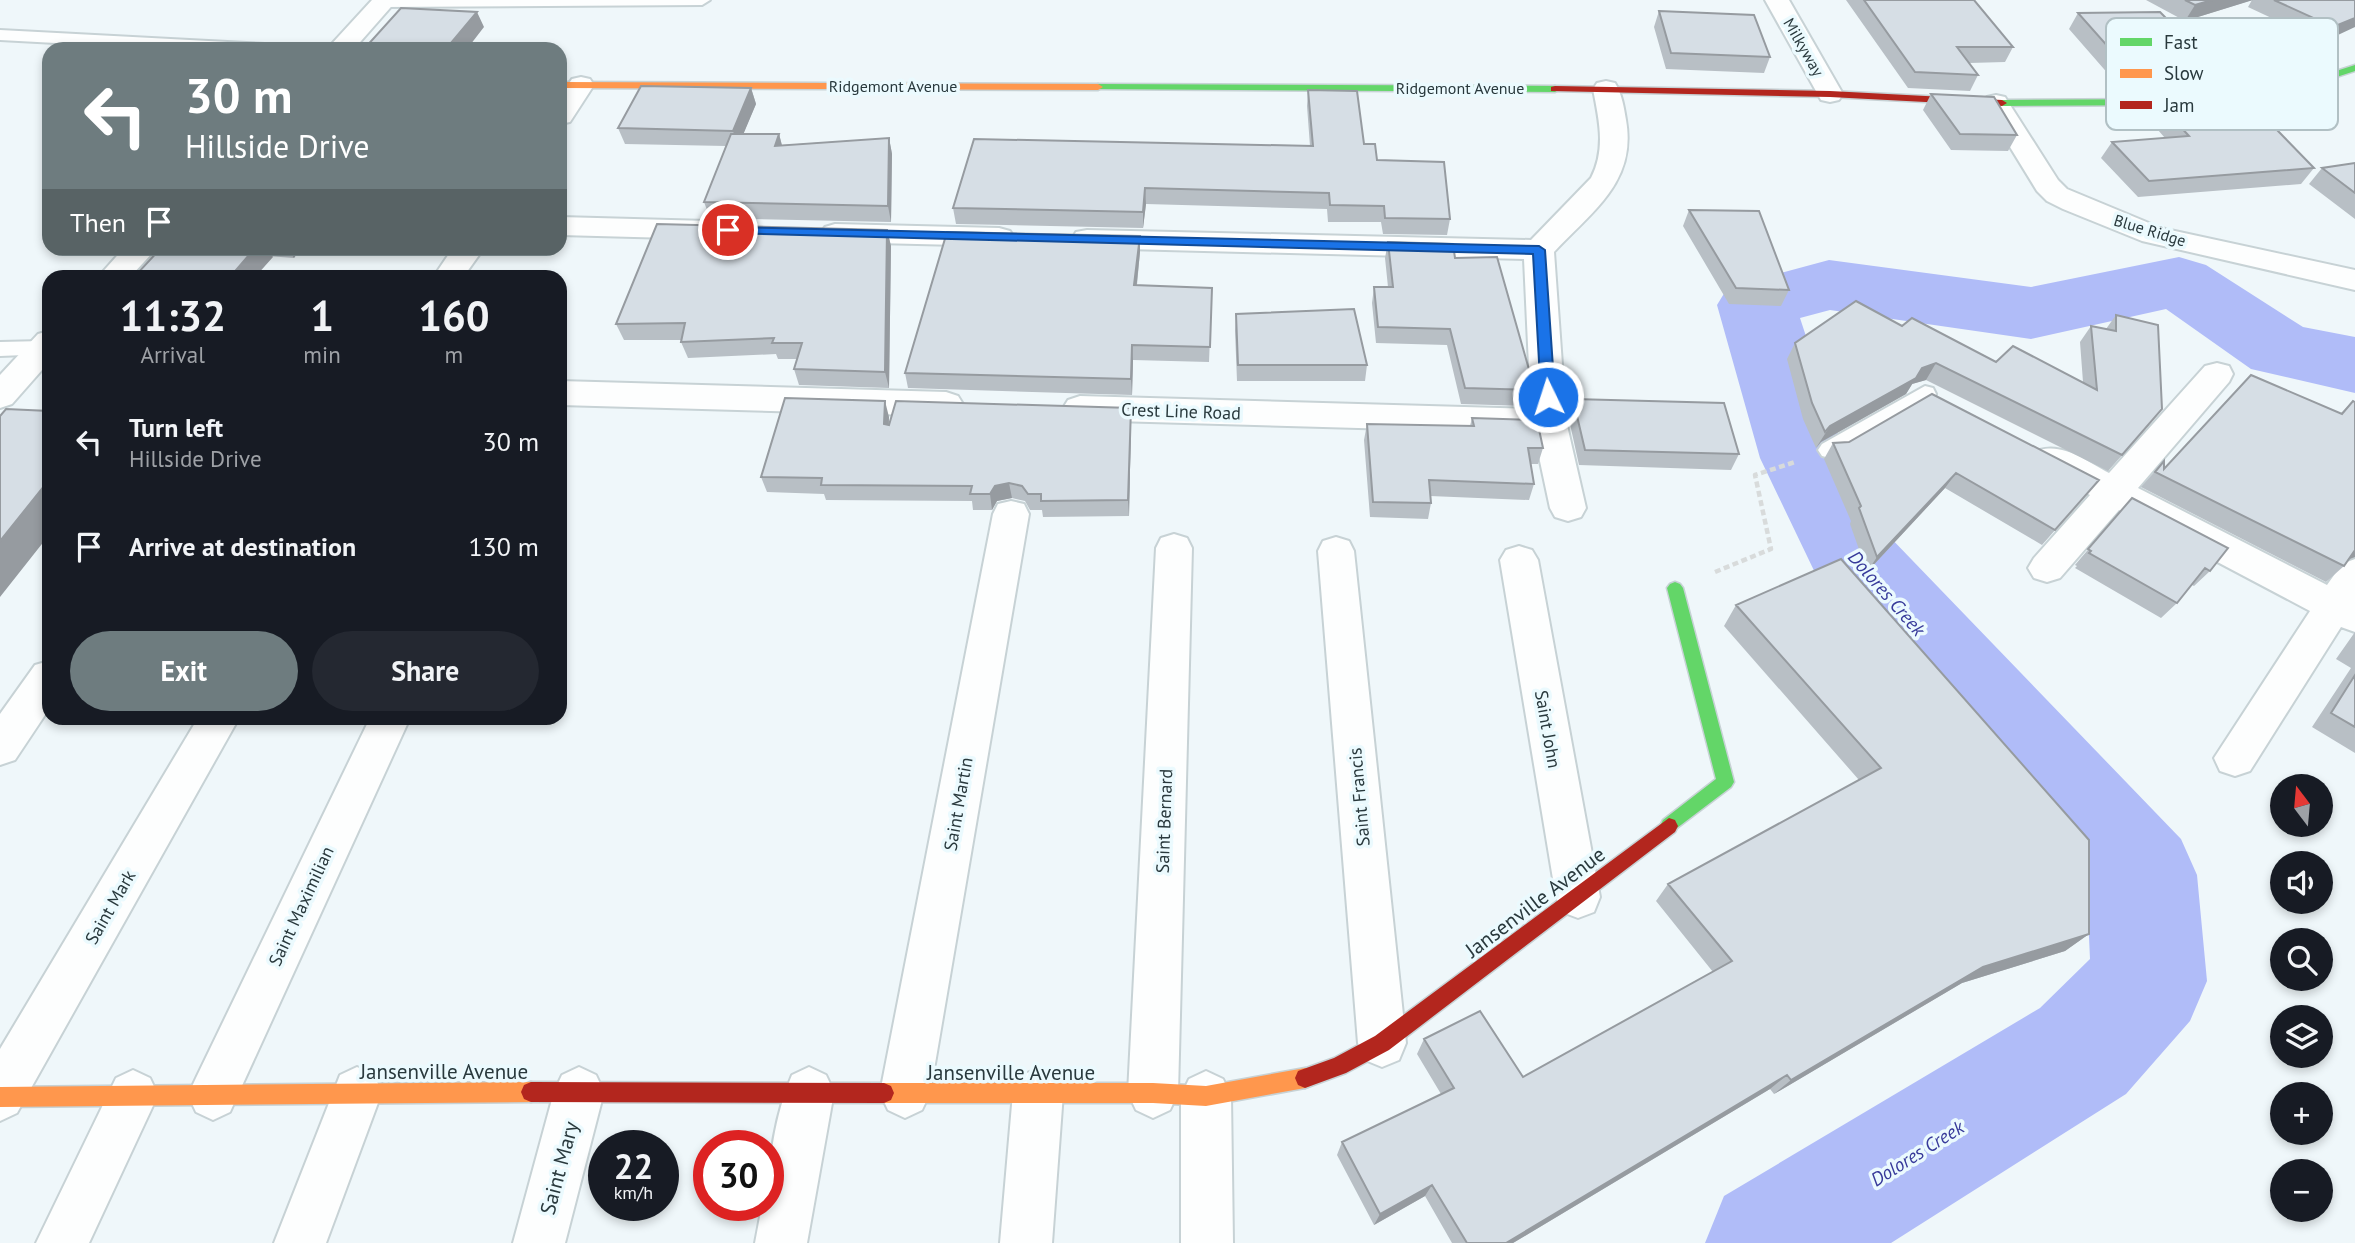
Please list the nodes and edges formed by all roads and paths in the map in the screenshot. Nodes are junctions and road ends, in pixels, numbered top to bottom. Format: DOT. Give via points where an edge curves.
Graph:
graph roads {
  1 [pos="702,0"];
  2 [pos="1777,0"];
  3 [pos="384,1"];
  4 [pos="0,35"];
  5 [pos="132,42"];
  6 [pos="346,42"];
  7 [pos="2355,68"];
  8 [pos="2338,74"];
  9 [pos="571,85"];
  10 [pos="1606,89"];
  11 [pos="1830,94"];
  12 [pos="2106,102"];
  13 [pos="1996,103"];
  14 [pos="567,226"];
  15 [pos="742,231"];
  16 [pos="812,232"];
  17 [pos="1021,237"];
  18 [pos="1063,239"];
  19 [pos="1539,250"];
  20 [pos="134,256"];
  21 [pos="120,270"];
  22 [pos="2355,279"];
  23 [pos="42,345"];
  24 [pos="0,349"];
  25 [pos="42,349"];
  26 [pos="2217,374"];
  27 [pos="567,393"];
  28 [pos="0,396"];
  29 [pos="1937,400"];
  30 [pos="978,405"];
  31 [pos="1048,407"];
  32 [pos="1549,421"];
  33 [pos="2019,442"];
  34 [pos="1830,450"];
  35 [pos="1755,475"];
  36 [pos="2113,490"];
  37 [pos="1568,508"];
  38 [pos="1011,514"];
  39 [pos="1174,548"];
  40 [pos="1336,551"];
  41 [pos="1519,560"];
  42 [pos="2046,568"];
  43 [pos="2355,574"];
  44 [pos="1675,588"];
  45 [pos="2344,612"];
  46 [pos="42,687"];
  47 [pos="215,725"];
  48 [pos="387,725"];
  49 [pos="0,747"];
  50 [pos="2235,758"];
  51 [pos="1578,897"];
  52 [pos="1382,1043"];
  53 [pos="357,1092"];
  54 [pos="579,1092"];
  55 [pos="810,1092"];
  56 [pos="905,1093"];
  57 [pos="1038,1093"];
  58 [pos="1153,1093"];
  59 [pos="133,1095"];
  60 [pos="213,1095"];
  61 [pos="0,1096"];
  62 [pos="1206,1096"];
  63 [pos="62,1243"];
  64 [pos="300,1243"];
  65 [pos="539,1243"];
  66 [pos="781,1243"];
  67 [pos="1026,1243"];
  68 [pos="1207,1243"];
  1 -- 3 [label="lane"];
  2 -- 11 [label="street, Milkyway"];
  3 -- 6 [label="street"];
  4 -- 5 [label="lane"];
  7 -- 8 [label="street, Ridgemont Avenue"];
  9 -- 10 [label="street, Ridgemont Avenue"];
  10 -- 11 [label="street, Ridgemont Avenue"];
  10 -- 19 [label="street" via="1616,149 1612,169"];
  11 -- 13 [label="street, Ridgemont Avenue"];
  12 -- 13 [label="street, Ridgemont Avenue"];
  13 -- 22 [label="street, Blue Ridge" via="2047,185 2073,203 2153,234"];
  14 -- 15 [label="street"];
  16 -- 17 [label="street"];
  18 -- 19 [label="street"];
  19 -- 32 [label="street"];
  20 -- 21 [label="street"];
  23 -- 24 [label="lane"];
  25 -- 28 [label="street"];
  26 -- 36 [label="street"];
  27 -- 30 [label="street"];
  29 -- 34 [label="lane"];
  31 -- 32 [label="street, Crest Line Road"];
  32 -- 37 [label="street"];
  33 -- 36 [label="street"];
  35 -- 44 [label="path" via="1771,549"];
  36 -- 42 [label="street"];
  36 -- 45 [label="street"];
  38 -- 56 [label="street, Saint Martin"];
  39 -- 58 [label="street, Saint Bernard"];
  40 -- 52 [label="street, Saint Francis"];
  41 -- 51 [label="street, Saint John"];
  43 -- 45 [label="street"];
  44 -- 51 [label="street, Jansenville Avenue" via="1725,782"];
  45 -- 50 [label="street"];
  46 -- 49 [label="street"];
  47 -- 61 [label="street, Saint Mark"];
  48 -- 60 [label="street, Saint Maximilian"];
  51 -- 52 [label="street, Jansenville Avenue"];
  52 -- 62 [label="street, Jansenville Avenue" via="1300,1080"];
  53 -- 54 [label="street, Jansenville Avenue"];
  53 -- 60 [label="street, Jansenville Avenue"];
  53 -- 64 [label="street"];
  54 -- 55 [label="street, Jansenville Avenue"];
  54 -- 65 [label="street, Saint Mary"];
  55 -- 56 [label="street, Jansenville Avenue"];
  55 -- 66 [label="street"];
  56 -- 57 [label="street, Jansenville Avenue"];
  57 -- 58 [label="street, Jansenville Avenue"];
  57 -- 67 [label="street"];
  58 -- 62 [label="street, Jansenville Avenue"];
  59 -- 60 [label="street, Jansenville Avenue"];
  59 -- 61 [label="street, Jansenville Avenue"];
  59 -- 63 [label="street"];
  62 -- 68 [label="street"];
}
